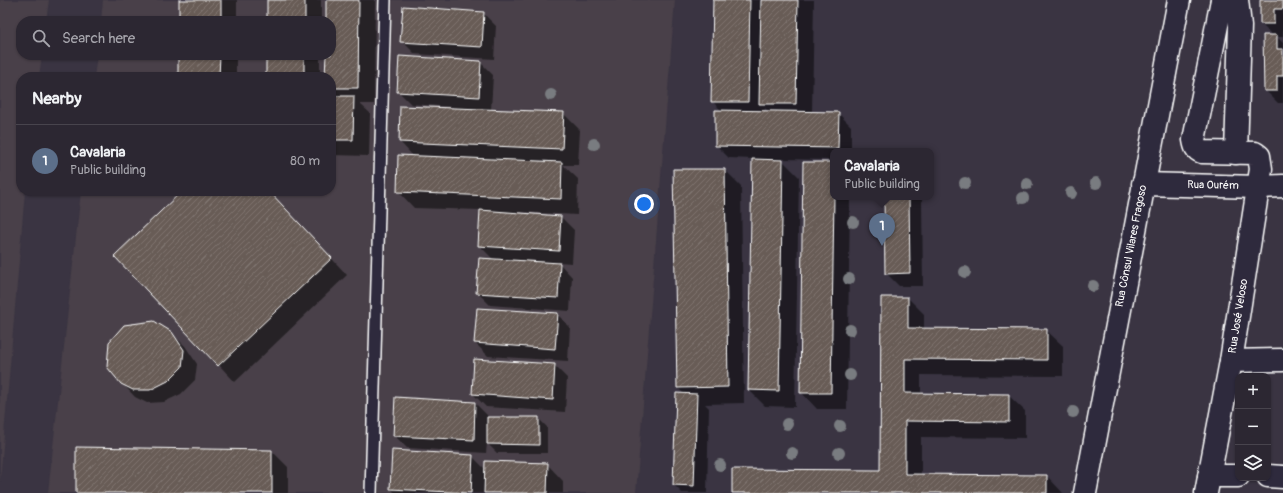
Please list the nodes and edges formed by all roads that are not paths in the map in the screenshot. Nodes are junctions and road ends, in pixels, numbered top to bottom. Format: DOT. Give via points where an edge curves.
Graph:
graph roads {
  1 [pos="385,0"];
  2 [pos="1179,0"];
  3 [pos="1222,0"];
  4 [pos="1237,0"];
  5 [pos="1236,153"];
  6 [pos="1143,184"];
  7 [pos="1283,186"];
  8 [pos="1259,187"];
  9 [pos="1283,360"];
  10 [pos="1230,361"];
  11 [pos="1271,476"];
  12 [pos="1235,477"];
  13 [pos="1283,477"];
  14 [pos="1207,484"];
  15 [pos="371,493"];
  16 [pos="1085,493"];
  1 -- 15 [label="lane"];
  2 -- 6 [label="street, Rua Cônsul Vilares Fragoso"];
  3 -- 5 [label="street" via="1194,140 1196,149 1202,152"];
  4 -- 5 [label="street" via="1240,26"];
  5 -- 8 [label="street, Rua José Veloso" via="1255,153 1259,156"];
  6 -- 8 [label="street, Rua Ourém"];
  6 -- 16 [label="street, Rua Cônsul Vilares Fragoso"];
  7 -- 8 [label="street, Rua Ourém"];
  8 -- 10 [label="street, Rua José Veloso"];
  9 -- 10 [label="street"];
  10 -- 14 [label="street, Rua José Veloso"];
  11 -- 13 [label="street"];
  12 -- 14 [label="street"];
}
